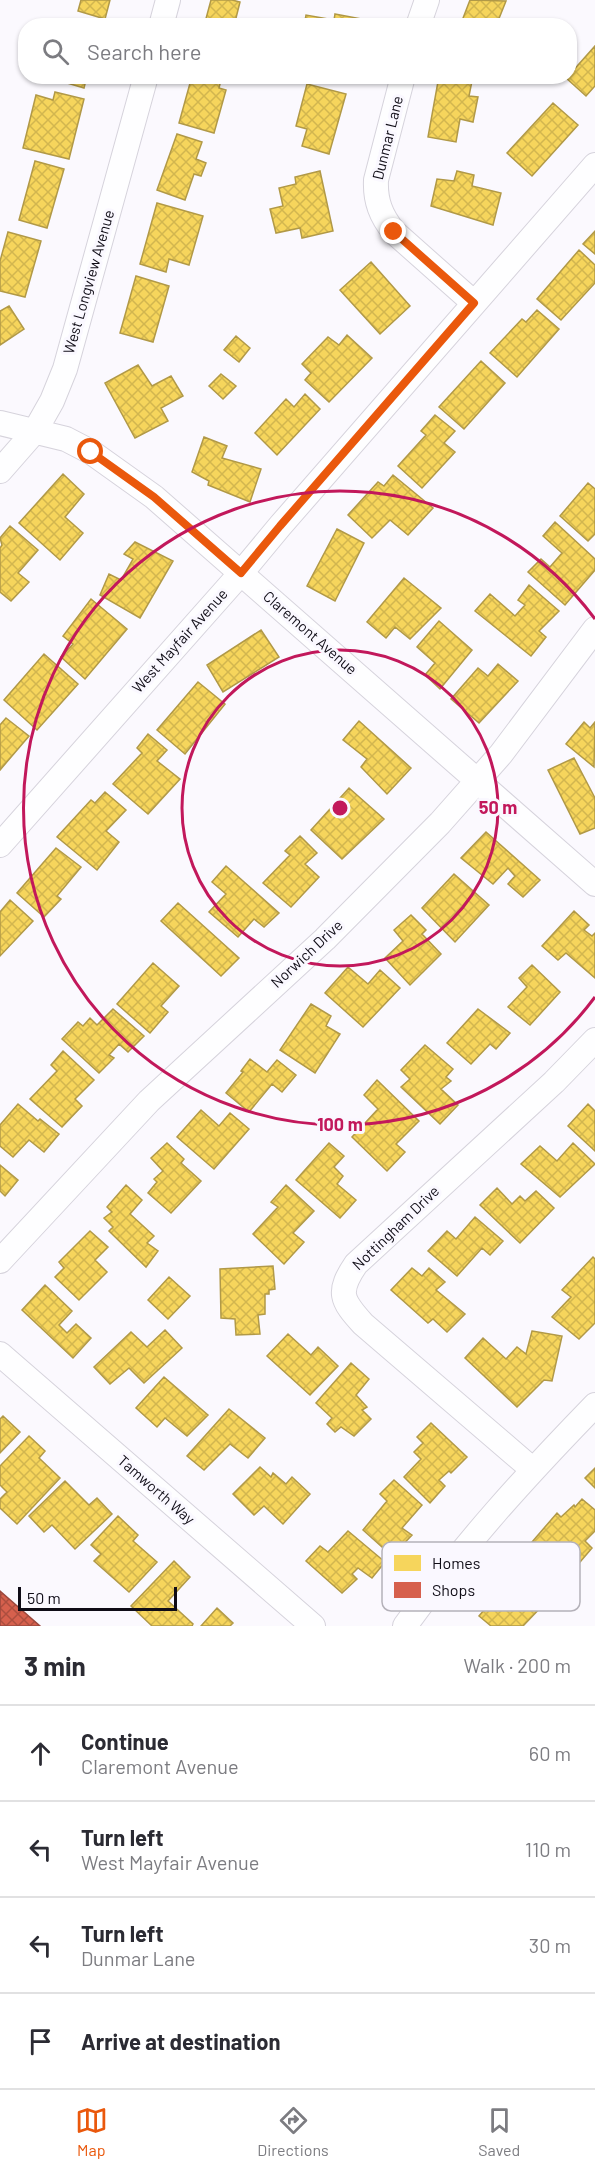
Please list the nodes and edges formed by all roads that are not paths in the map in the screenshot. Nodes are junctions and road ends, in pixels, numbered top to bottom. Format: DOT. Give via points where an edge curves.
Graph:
graph roads {
  1 [pos="168,0"];
  2 [pos="427,0"];
  3 [pos="163,18"];
  4 [pos="421,18"];
  5 [pos="145,84"];
  6 [pos="401,84"];
  7 [pos="595,165"];
  8 [pos="474,303"];
  9 [pos="0,423"];
  10 [pos="34,431"];
  11 [pos="0,471"];
  12 [pos="241,573"];
  13 [pos="595,629"];
  14 [pos="477,781"];
  15 [pos="0,845"];
  16 [pos="595,884"];
  17 [pos="595,1040"];
  18 [pos="0,1261"];
  19 [pos="0,1354"];
  20 [pos="595,1405"];
  21 [pos="532,1469"];
  22 [pos="469,1542"];
  23 [pos="415,1611"];
  24 [pos="313,1626"];
  25 [pos="405,1626"];
  1 -- 3 [label="street"];
  2 -- 4 [label="street"];
  5 -- 10 [label="street, West Longview Avenue" via="65,369"];
  6 -- 8 [label="street, Dunmar Lane" via="376,180 379,207 394,232"];
  7 -- 8 [label="street, West Mayfair Avenue"];
  8 -- 12 [label="street, West Mayfair Avenue"];
  9 -- 10 [label="street, Claremont Avenue"];
  10 -- 11 [label="street, West Longview Avenue"];
  10 -- 12 [label="street, Claremont Avenue" via="66,439 91,452 154,497"];
  12 -- 14 [label="street, Claremont Avenue"];
  12 -- 15 [label="street, West Mayfair Avenue"];
  13 -- 14 [label="street, Norwich Drive"];
  14 -- 16 [label="street, Claremont Avenue"];
  14 -- 18 [label="street, Norwich Drive" via="325,939 149,1101"];
  17 -- 21 [label="street, Nottingham Drive" via="356,1264 345,1280 344,1295 350,1310 363,1324"];
  19 -- 24 [label="street, Tamworth Way"];
  20 -- 21 [label="street"];
  21 -- 22 [label="street"];
  23 -- 25 [label="street"];
}
